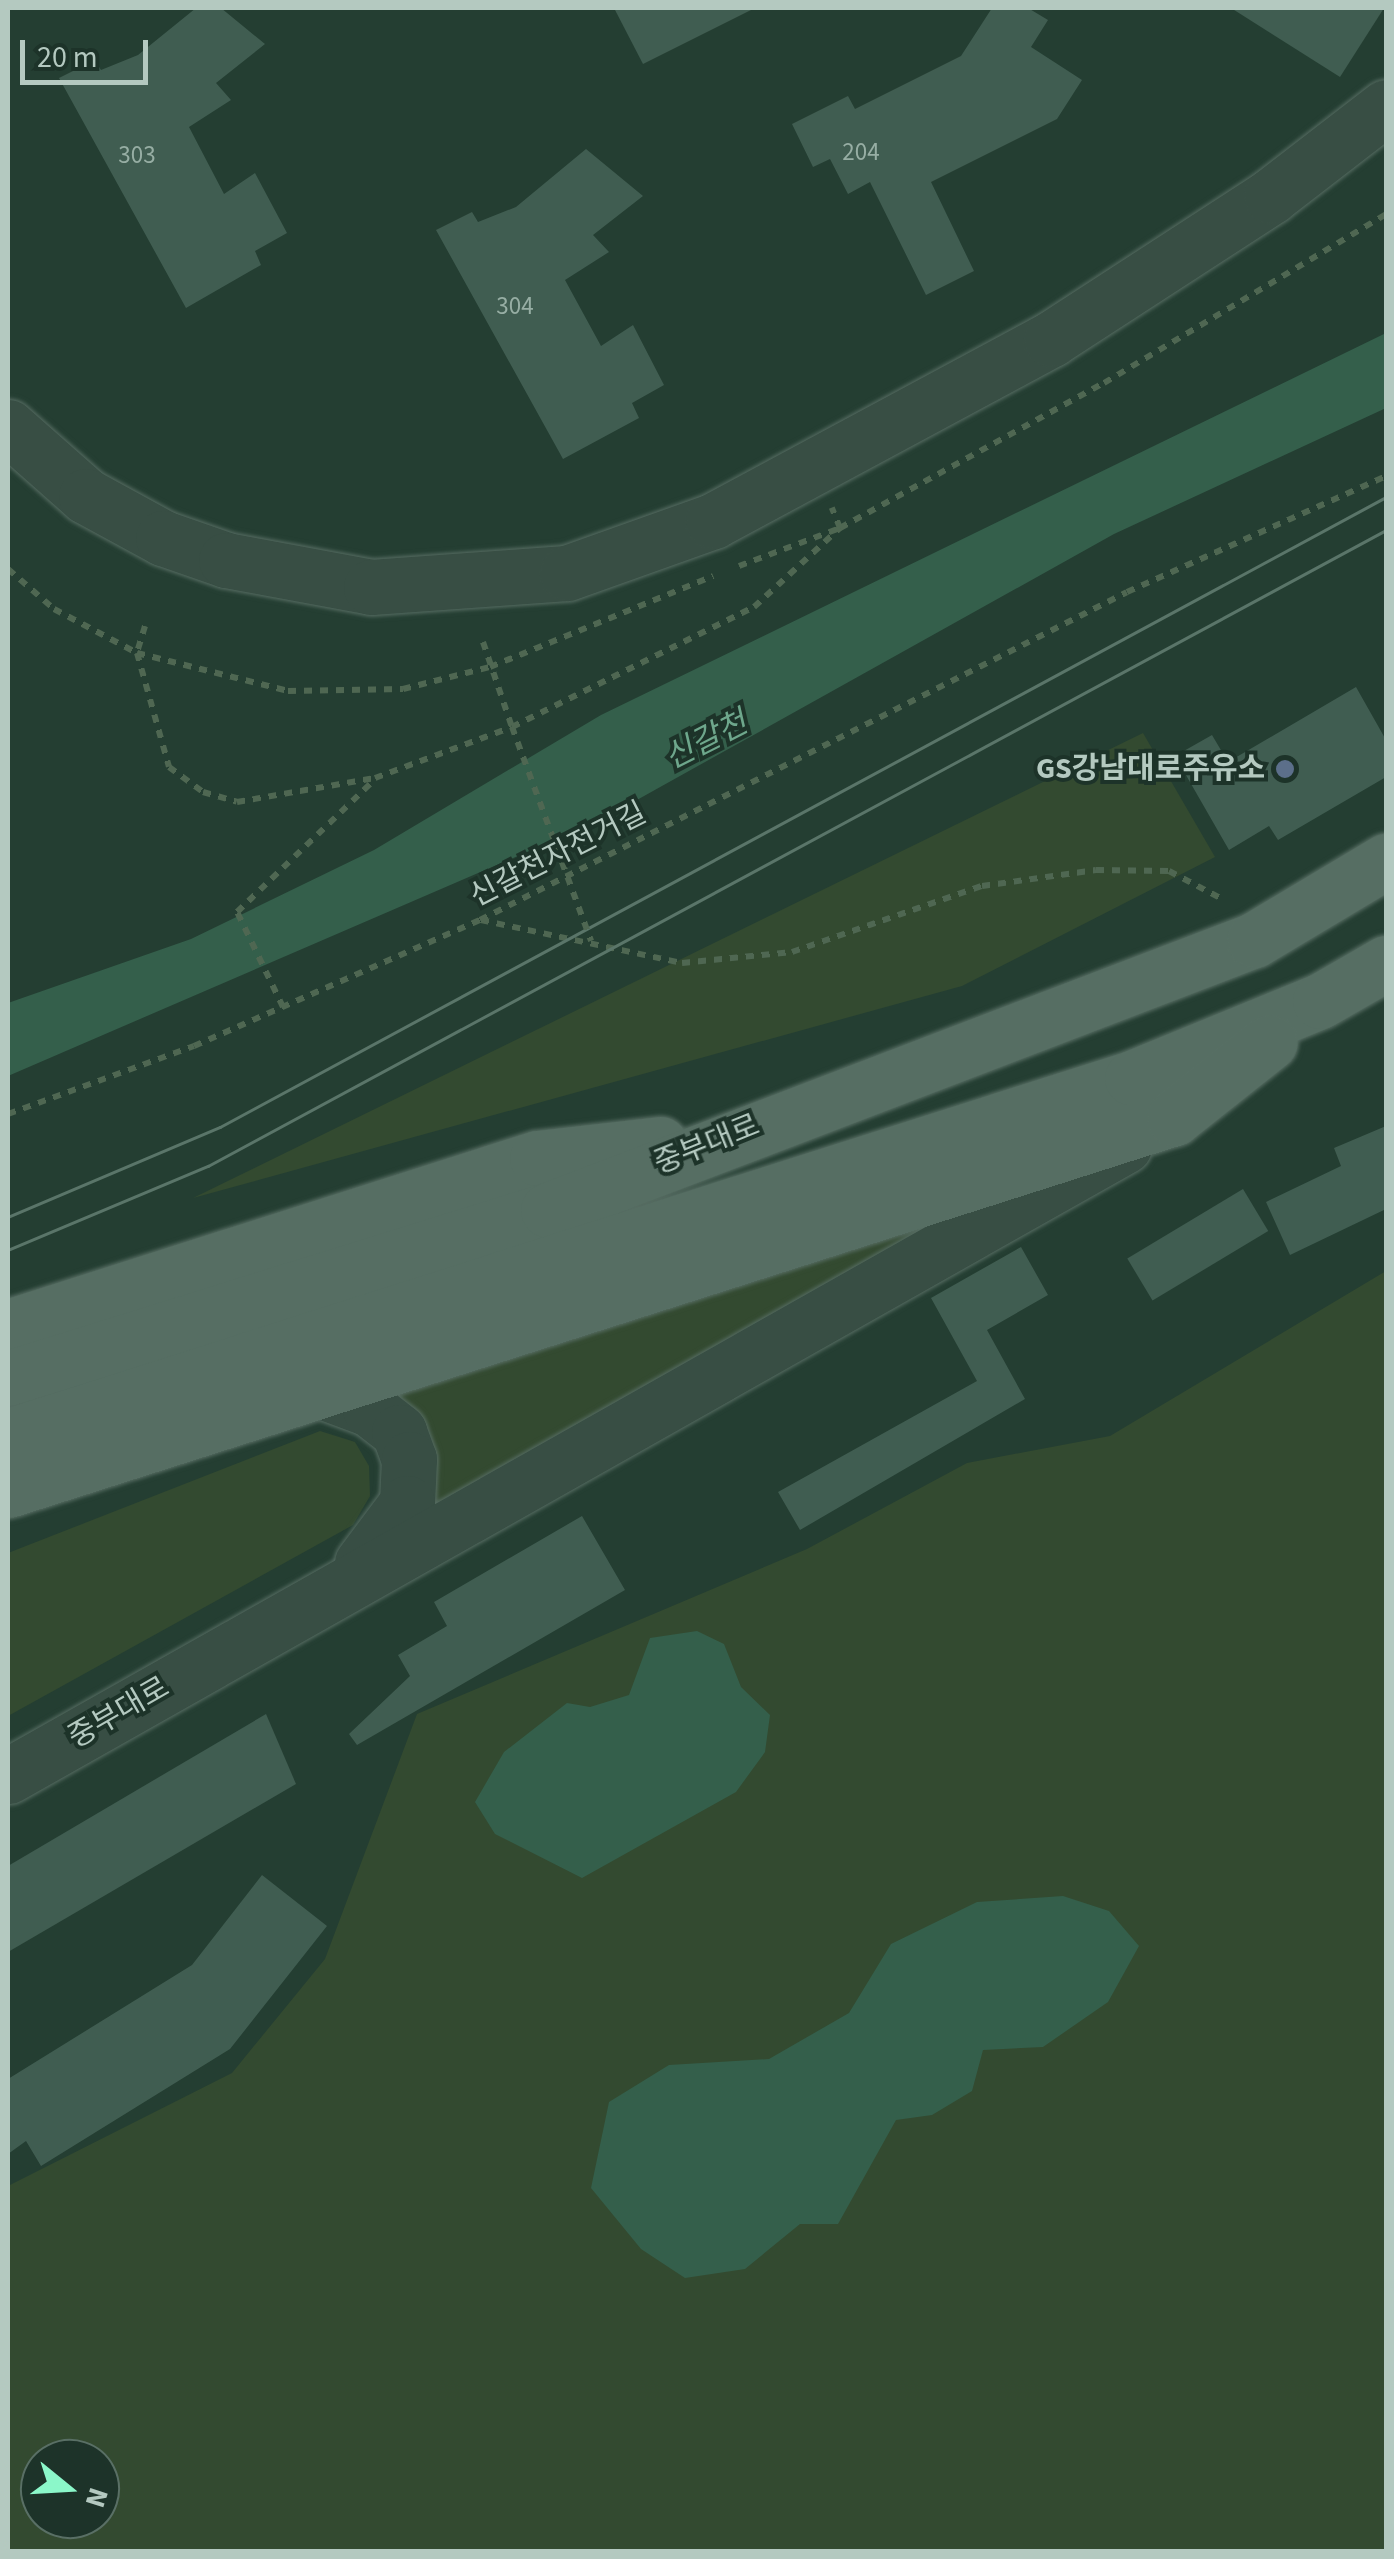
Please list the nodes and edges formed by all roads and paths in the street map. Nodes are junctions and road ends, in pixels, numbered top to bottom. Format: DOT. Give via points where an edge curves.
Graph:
graph roads {
  1 [pos="1386,107"];
  2 [pos="1386,214"];
  3 [pos="8,427"];
  4 [pos="1386,476"];
  5 [pos="827,496"];
  6 [pos="840,528"];
  7 [pos="8,570"];
  8 [pos="144,626"];
  9 [pos="483,642"];
  10 [pos="138,653"];
  11 [pos="490,668"];
  12 [pos="512,727"];
  13 [pos="376,778"];
  14 [pos="1386,861"];
  15 [pos="480,920"];
  16 [pos="1254,940"];
  17 [pos="592,942"];
  18 [pos="1386,964"];
  19 [pos="1320,1001"];
  20 [pos="283,1006"];
  21 [pos="8,1114"];
  22 [pos="1174,1118"];
  23 [pos="727,1136"];
  24 [pos="8,1327"];
  25 [pos="8,1378"];
  26 [pos="316,1389"];
  27 [pos="8,1436"];
  28 [pos="8,1490"];
  29 [pos="335,1590"];
  30 [pos="8,1776"];
  1 -- 3 [label="street" via="1271,196 1051,340 712,521 567,574 370,587 226,560 163,538 86,496"];
  2 -- 6 [label="path" via="1104,383"];
  4 -- 15 [label="path, 신갈천자전거길" via="1127,592"];
  5 -- 6 [label="path"];
  6 -- 11 [label="path"];
  6 -- 12 [label="path" via="754,607"];
  7 -- 10 [label="path" via="54,609"];
  8 -- 10 [label="path"];
  9 -- 11 [label="path"];
  10 -- 11 [label="path" via="288,691 403,689"];
  10 -- 13 [label="path" via="169,768 204,792 237,802"];
  11 -- 12 [label="path"];
  12 -- 13 [label="path"];
  12 -- 17 [label="path, bridge"];
  13 -- 20 [label="path" via="237,912"];
  14 -- 16 [label="main road, 중부대로"];
  15 -- 17 [label="path"];
  15 -- 20 [label="path, 신갈천자전거길"];
  16 -- 17 [label="path" via="1228,902 1170,871 1096,870 982,886 792,952 682,963"];
  16 -- 23 [label="main road, 중부대로"];
  18 -- 19 [label="main road, 중부대로"];
  19 -- 22 [label="main road"];
  19 -- 27 [label="main road, 중부대로" via="1132,1078"];
  20 -- 21 [label="path, 신갈천자전거길"];
  22 -- 26 [label="main road"];
  22 -- 29 [label="street, 중부대로"];
  23 -- 24 [label="main road" via="536,1158"];
  23 -- 25 [label="main road, 중부대로" via="548,1210"];
  26 -- 28 [label="main road"];
  26 -- 29 [label="street" via="370,1409 399,1432 409,1460 408,1503 385,1540"];
  29 -- 30 [label="street, 중부대로"];
}
